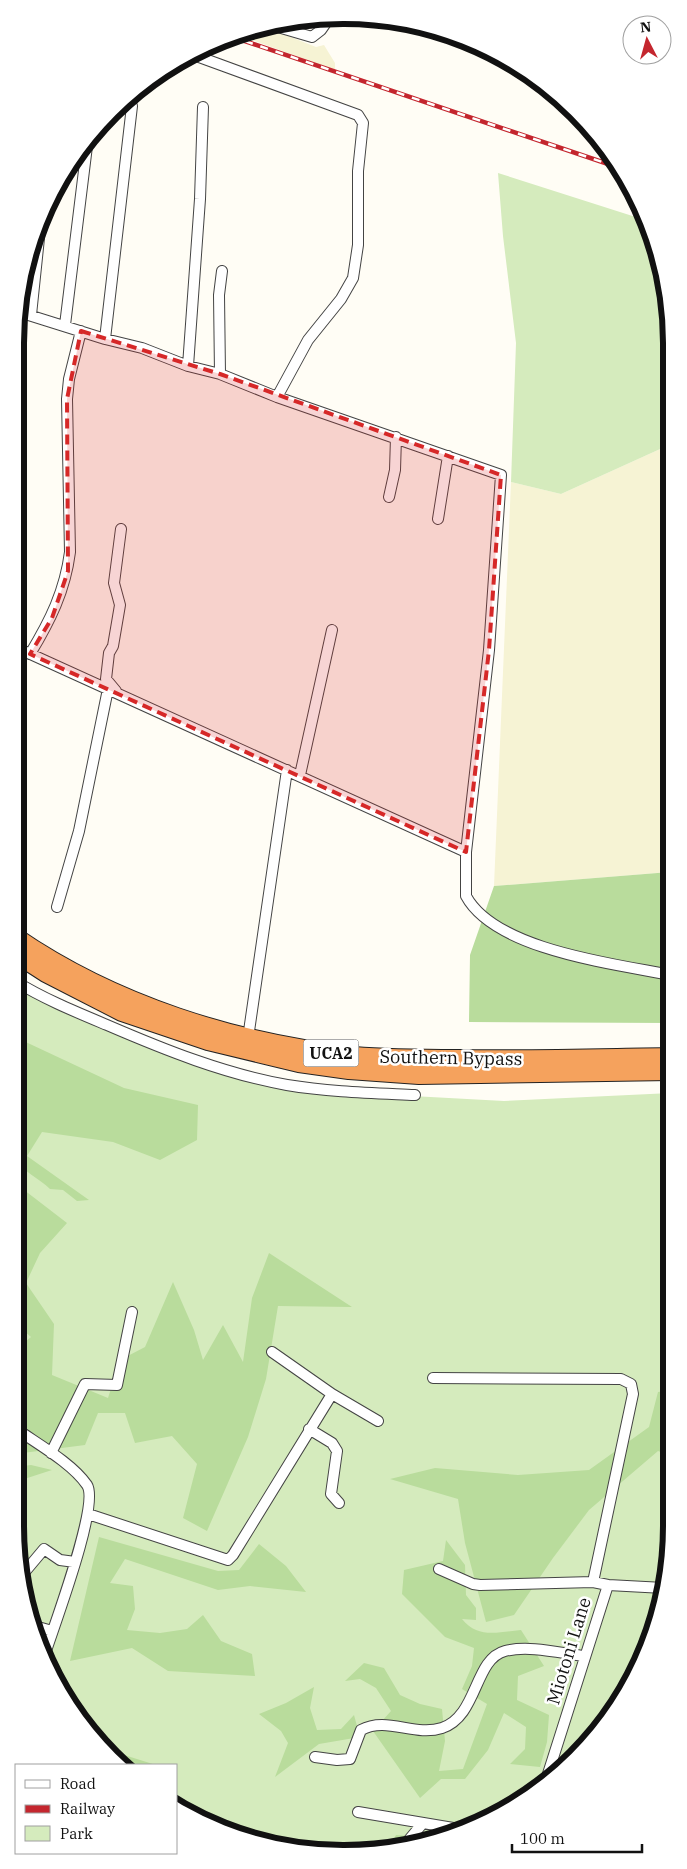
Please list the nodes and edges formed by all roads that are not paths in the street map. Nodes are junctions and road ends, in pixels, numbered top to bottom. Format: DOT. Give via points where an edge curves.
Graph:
graph roads {
  1 [pos="325,24"];
  2 [pos="285,29"];
  3 [pos="201,58"];
  4 [pos="132,106"];
  5 [pos="203,107"];
  6 [pos="86,155"];
  7 [pos="37,253"];
  8 [pos="222,271"];
  9 [pos="25,313"];
  10 [pos="31,315"];
  11 [pos="65,325"];
  12 [pos="81,331"];
  13 [pos="105,339"];
  14 [pos="188,366"];
  15 [pos="220,374"];
  16 [pos="277,397"];
  17 [pos="396,437"];
  18 [pos="448,456"];
  19 [pos="389,497"];
  20 [pos="438,519"];
  21 [pos="121,529"];
  22 [pos="332,630"];
  23 [pos="24,651"];
  24 [pos="30,654"];
  25 [pos="108,689"];
  26 [pos="118,694"];
  27 [pos="287,770"];
  28 [pos="300,775"];
  29 [pos="466,852"];
  30 [pos="57,907"];
  31 [pos="24,943"];
  32 [pos="24,959"];
  33 [pos="663,973"];
  34 [pos="24,985"];
  35 [pos="248,1038"];
  36 [pos="663,1057"];
  37 [pos="663,1071"];
  38 [pos="415,1095"];
  39 [pos="132,1312"];
  40 [pos="272,1352"];
  41 [pos="433,1378"];
  42 [pos="332,1394"];
  43 [pos="378,1421"];
  44 [pos="309,1429"];
  45 [pos="24,1434"];
  46 [pos="51,1453"];
  47 [pos="339,1503"];
  48 [pos="88,1514"];
  49 [pos="75,1562"];
  50 [pos="27,1570"];
  51 [pos="439,1570"];
  52 [pos="593,1582"];
  53 [pos="608,1585"];
  54 [pos="657,1588"];
  55 [pos="41,1628"];
  56 [pos="52,1631"];
  57 [pos="47,1646"];
  58 [pos="584,1656"];
  59 [pos="315,1757"];
  60 [pos="549,1770"];
  61 [pos="358,1812"];
  62 [pos="423,1823"];
  63 [pos="448,1827"];
  64 [pos="411,1838"];
  1 -- 2 [label="street" via="312,37"];
  3 -- 16 [label="street" via="358,115 363,123 358,171 358,245 353,278 341,299 308,340"];
  4 -- 13 [label="street"];
  5 -- 14 [label="street"];
  6 -- 11 [label="street"];
  7 -- 10 [label="street"];
  8 -- 15 [label="street" via="219,295"];
  9 -- 10 [label="street"];
  10 -- 11 [label="street"];
  11 -- 12 [label="street"];
  12 -- 13 [label="street"];
  12 -- 24 [label="street" via="68,389 68,571 52,618"];
  13 -- 14 [label="street" via="142,348"];
  14 -- 15 [label="street"];
  15 -- 16 [label="street"];
  16 -- 17 [label="street"];
  17 -- 18 [label="street"];
  17 -- 19 [label="street"];
  18 -- 20 [label="street"];
  18 -- 29 [label="street" via="497,472 502,478 489,650"];
  21 -- 26 [label="street" via="114,584 120,605 106,679"];
  22 -- 28 [label="street"];
  23 -- 24 [label="street"];
  24 -- 25 [label="street"];
  25 -- 26 [label="street"];
  25 -- 30 [label="street" via="79,831"];
  26 -- 27 [label="street"];
  27 -- 28 [label="street"];
  27 -- 35 [label="street"];
  28 -- 29 [label="street"];
  29 -- 33 [label="street" via="466,896 492,922 553,951"];
  31 -- 35 [label="highway, Southern Bypass / UCA2" via="101,985 169,1014"];
  32 -- 37 [label="highway, Southern Bypass / UCA2" via="122,1012 208,1041 299,1063 419,1075"];
  34 -- 38 [label="street" via="162,1048 240,1074 287,1085"];
  35 -- 36 [label="highway, Southern Bypass / UCA2" via="296,1048 390,1058"];
  39 -- 46 [label="street" via="117,1385 85,1384"];
  40 -- 42 [label="street"];
  41 -- 52 [label="street" via="621,1379 631,1384 633,1394"];
  42 -- 43 [label="street"];
  42 -- 44 [label="street"];
  44 -- 47 [label="street" via="337,1451 331,1494"];
  44 -- 48 [label="street" via="228,1560"];
  45 -- 46 [label="street"];
  46 -- 48 [label="street" via="87,1485 90,1494"];
  48 -- 49 [label="street"];
  49 -- 50 [label="street" via="60,1560 44,1549"];
  49 -- 56 [label="street"];
  51 -- 52 [label="street" via="480,1585"];
  52 -- 53 [label="street"];
  53 -- 54 [label="street, Miotoni Lane"];
  53 -- 58 [label="street, Miotoni Lane"];
  55 -- 56 [label="street"];
  56 -- 57 [label="street"];
  58 -- 59 [label="street" via="521,1649 504,1651 494,1656 485,1669 468,1708 449,1725 422,1732 376,1724 361,1730 350,1759"];
  58 -- 60 [label="street, Miotoni Lane"];
  61 -- 62 [label="street"];
  62 -- 63 [label="street"];
  62 -- 64 [label="street"];
}
